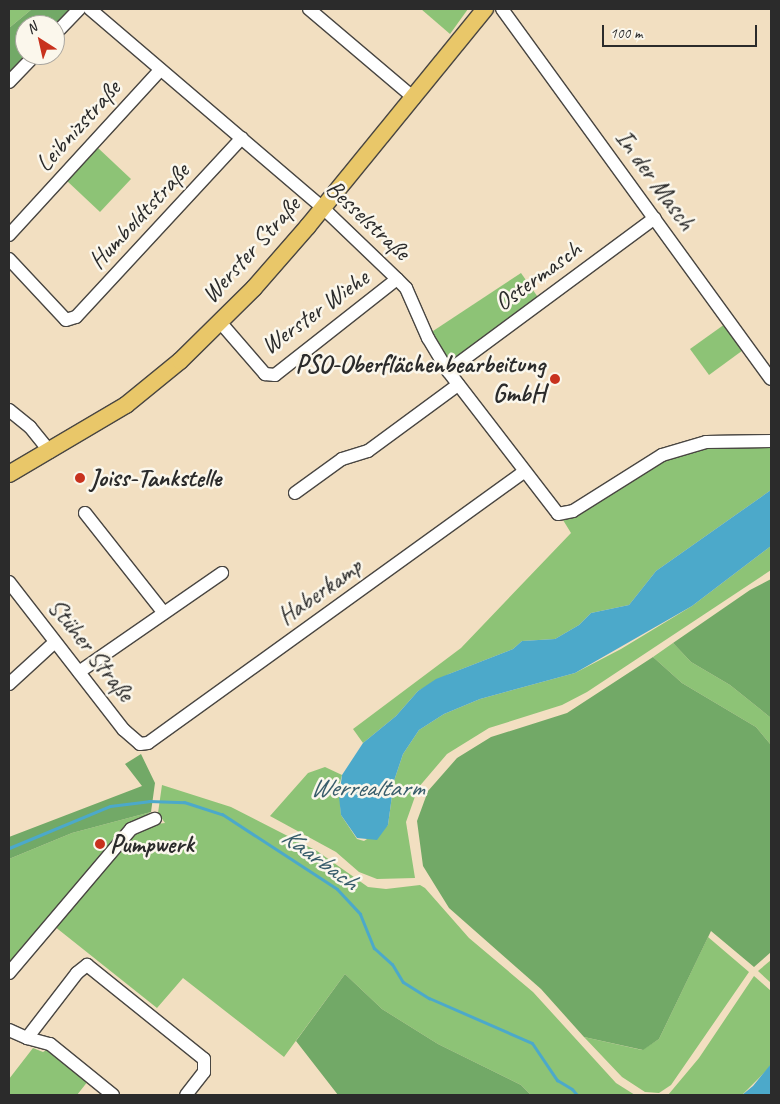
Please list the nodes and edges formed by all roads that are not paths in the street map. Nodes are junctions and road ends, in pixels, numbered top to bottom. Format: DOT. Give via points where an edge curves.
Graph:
graph roads {
  1 [pos="78,9"];
  2 [pos="90,9"];
  3 [pos="309,9"];
  4 [pos="485,9"];
  5 [pos="502,9"];
  6 [pos="65,23"];
  7 [pos="25,65"];
  8 [pos="160,70"];
  9 [pos="9,82"];
  10 [pos="414,98"];
  11 [pos="242,138"];
  12 [pos="323,208"];
  13 [pos="655,218"];
  14 [pos="9,235"];
  15 [pos="9,259"];
  16 [pos="398,279"];
  17 [pos="220,322"];
  18 [pos="448,371"];
  19 [pos="771,379"];
  20 [pos="458,385"];
  21 [pos="9,410"];
  22 [pos="771,442"];
  23 [pos="50,452"];
  24 [pos="524,472"];
  25 [pos="9,474"];
  26 [pos="295,493"];
  27 [pos="85,513"];
  28 [pos="222,573"];
  29 [pos="9,582"];
  30 [pos="164,613"];
  31 [pos="55,642"];
  32 [pos="79,672"];
  33 [pos="9,684"];
  34 [pos="140,744"];
  35 [pos="156,819"];
  36 [pos="9,973"];
  37 [pos="9,1030"];
  38 [pos="28,1038"];
  39 [pos="113,1095"];
  40 [pos="186,1095"];
  1 -- 6 [label="street"];
  2 -- 8 [label="street, Besselstraße"];
  3 -- 10 [label="street"];
  4 -- 10 [label="main road, Werster Straße"];
  5 -- 13 [label="street, In der Masch"];
  7 -- 9 [label="street"];
  8 -- 11 [label="street, Besselstraße"];
  8 -- 14 [label="street, Leibnizstraße"];
  10 -- 12 [label="main road, Werster Straße"];
  11 -- 12 [label="street, Besselstraße"];
  11 -- 15 [label="street, Humboldtstraße" via="76,317 66,320"];
  12 -- 16 [label="street, Besselstraße"];
  12 -- 17 [label="main road, Werster Straße"];
  13 -- 18 [label="street, Ostermasch"];
  13 -- 19 [label="street, In der Masch"];
  16 -- 17 [label="street, Werster Wiehe" via="275,376 266,374"];
  16 -- 18 [label="street, Besselstraße" via="406,288 428,338"];
  17 -- 23 [label="main road, Werster Straße" via="175,366 126,405"];
  18 -- 20 [label="street, Besselstraße"];
  20 -- 24 [label="street, Besselstraße"];
  20 -- 26 [label="street" via="368,451 342,459"];
  21 -- 23 [label="street" via="30,427"];
  22 -- 24 [label="street, Besselstraße" via="706,442 662,455 573,511 558,514"];
  23 -- 25 [label="main road, Werster Straße"];
  24 -- 34 [label="street, Haberkamp" via="161,736"];
  27 -- 30 [label="street"];
  28 -- 30 [label="street"];
  29 -- 31 [label="street, Stüher Straße"];
  30 -- 32 [label="street"];
  31 -- 32 [label="street, Stüher Straße"];
  31 -- 33 [label="street"];
  32 -- 34 [label="street, Stüher Straße" via="124,730"];
  35 -- 36 [label="street" via="131,829"];
  37 -- 38 [label="street"];
  38 -- 39 [label="street" via="50,1044"];
  38 -- 40 [label="street" via="77,973 87,965 204,1059 204,1072"];
}
